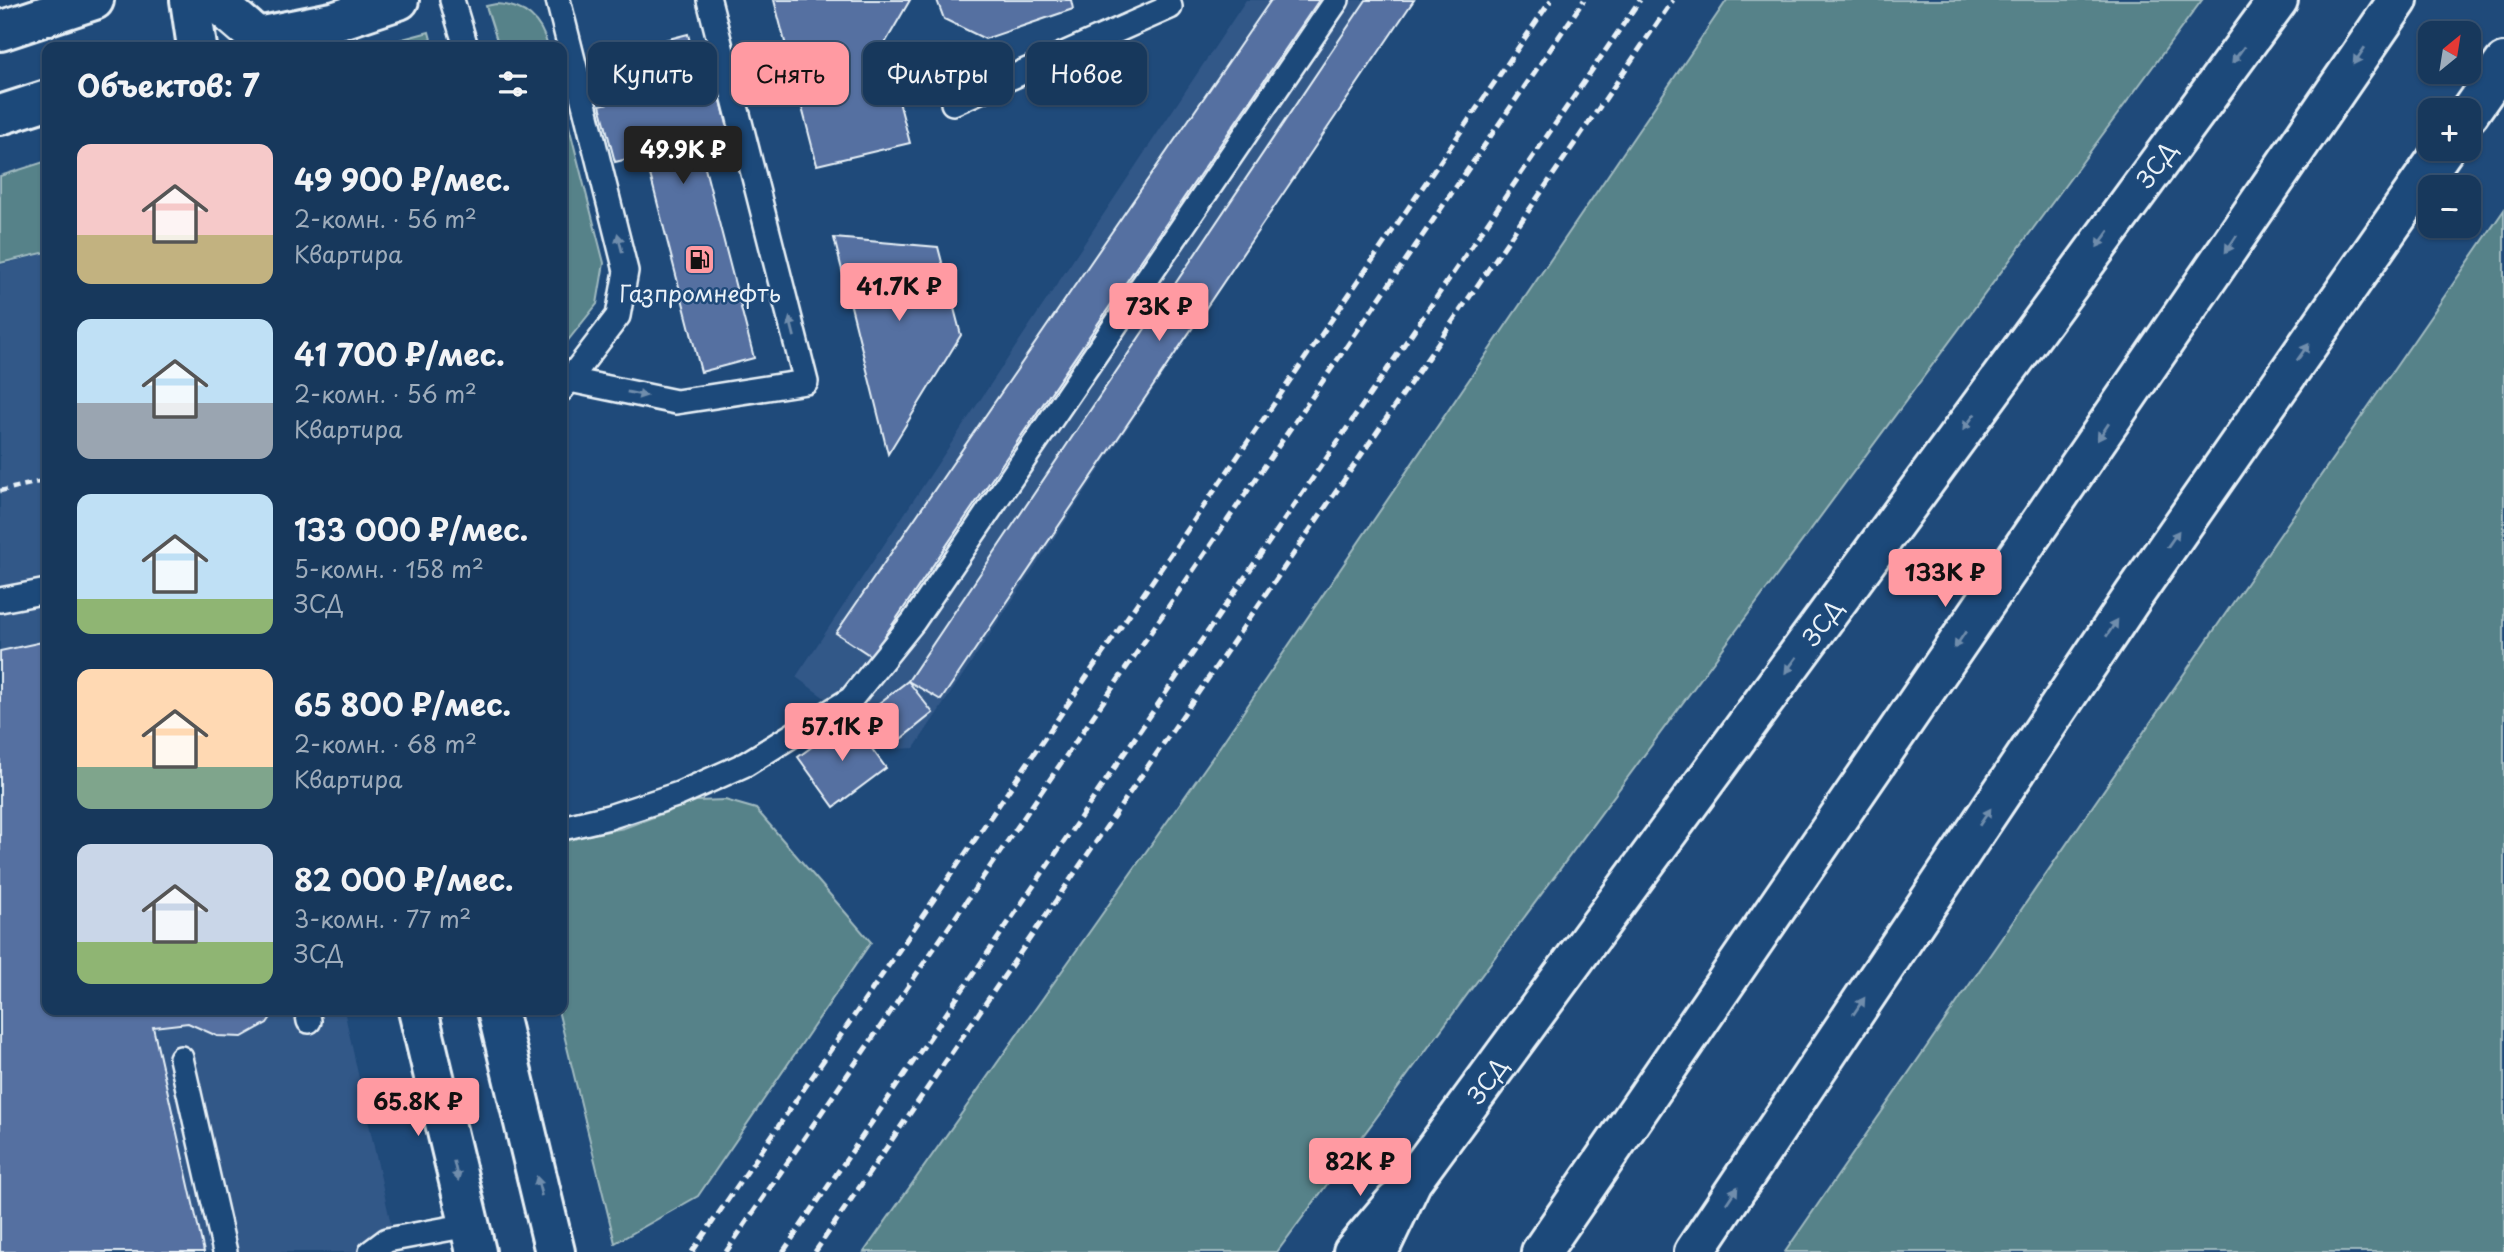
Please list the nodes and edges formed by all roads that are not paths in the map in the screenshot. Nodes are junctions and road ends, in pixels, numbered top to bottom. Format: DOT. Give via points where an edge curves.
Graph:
graph roads {
  1 [pos="94,0"];
  2 [pos="190,0"];
  3 [pos="214,0"];
  4 [pos="248,0"];
  5 [pos="400,0"];
  6 [pos="453,0"];
  7 [pos="558,0"];
  8 [pos="709,0"];
  9 [pos="1168,0"];
  10 [pos="1337,0"];
  11 [pos="2278,0"];
  12 [pos="2398,0"];
  13 [pos="0,32"];
  14 [pos="196,42"];
  15 [pos="246,42"];
  16 [pos="248,42"];
  17 [pos="256,42"];
  18 [pos="465,42"];
  19 [pos="2504,63"];
  20 [pos="1013,76"];
  21 [pos="2480,98"];
  22 [pos="42,102"];
  23 [pos="0,115"];
  24 [pos="2436,161"];
  25 [pos="567,383"];
  26 [pos="567,384"];
  27 [pos="42,593"];
  28 [pos="0,600"];
  29 [pos="567,827"];
  30 [pos="419,1015"];
  31 [pos="498,1015"];
  32 [pos="181,1058"];
  33 [pos="1412,1181"];
  34 [pos="473,1239"];
  35 [pos="225,1252"];
  36 [pos="371,1252"];
  37 [pos="555,1252"];
  38 [pos="1353,1252"];
  39 [pos="1378,1252"];
  40 [pos="1541,1252"];
  41 [pos="1694,1252"];
  1 -- 13 [label="main road"];
  2 -- 14 [label="main road"];
  3 -- 15 [label="main road"];
  4 -- 16 [label="main road"];
  5 -- 17 [label="main road"];
  6 -- 18 [label="lane"];
  25 -- 7 [label="lane, one-way" via="618,316 626,271"];
  26 -- 8 [label="lane, one-way" via="676,402 806,382"];
  9 -- 20 [label="lane" via="1170,7"];
  10 -- 29 [label="lane" via="913,622 851,699 746,764 679,794"];
  11 -- 33 [label="main road, ЗСД, one-way"];
  12 -- 40 [label="main road, one-way"];
  19 -- 21 [label="main road"];
  22 -- 23 [label="main road"];
  41 -- 24 [label="main road, one-way" via="2134,595"];
  27 -- 28 [label="lane"];
  30 -- 34 [label="main road, one-way"];
  37 -- 31 [label="main road, one-way"];
  32 -- 35 [label="lane"];
  33 -- 38 [label="main road"];
  33 -- 39 [label="main road, ЗСД"];
  34 -- 36 [label="lane" via="387,1240"];
}
